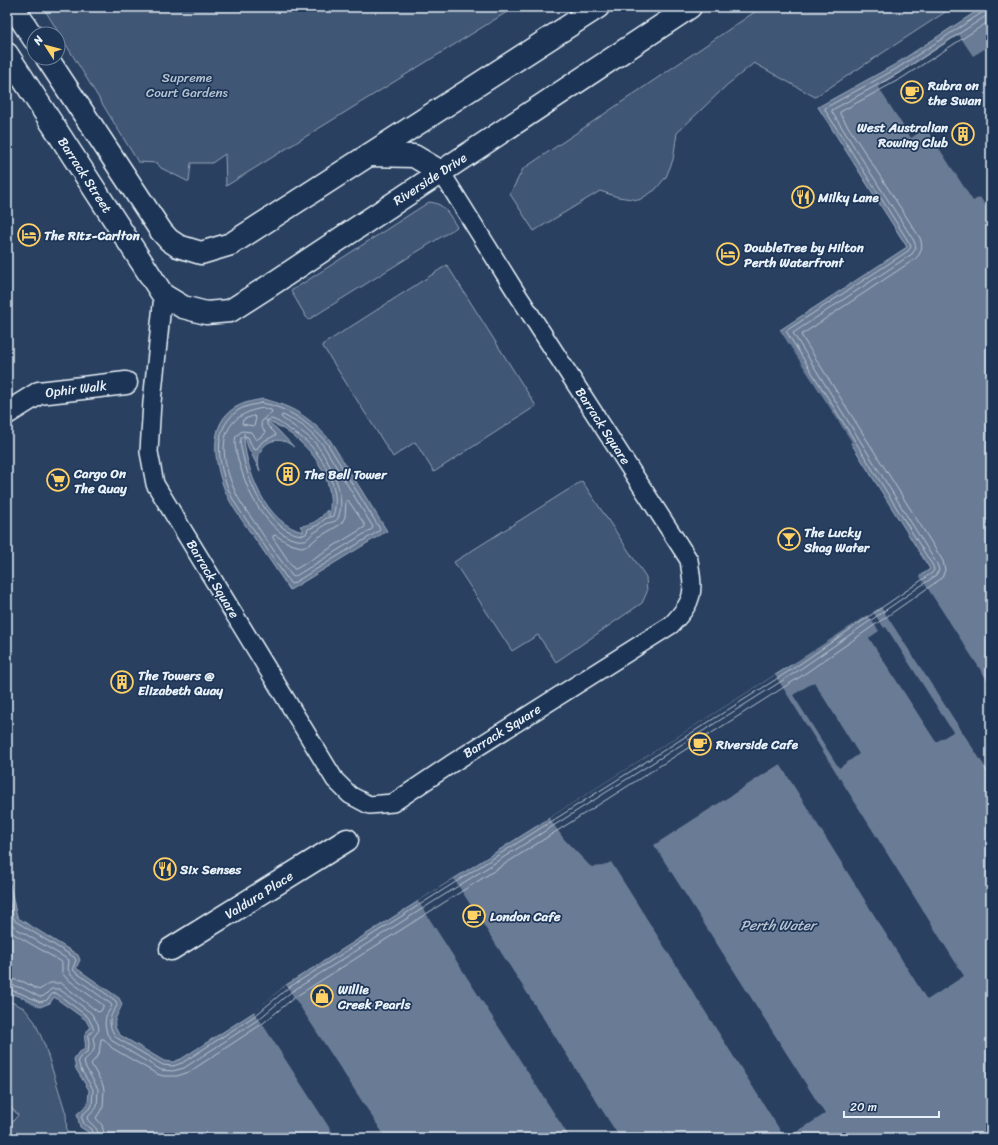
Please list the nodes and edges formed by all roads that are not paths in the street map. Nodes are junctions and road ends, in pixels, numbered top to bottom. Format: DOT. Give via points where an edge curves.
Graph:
graph roads {
  1 [pos="13,7"];
  2 [pos="598,7"];
  3 [pos="690,7"];
  4 [pos="26,27"];
  5 [pos="7,54"];
  6 [pos="51,66"];
  7 [pos="369,155"];
  8 [pos="441,172"];
  9 [pos="163,295"];
  10 [pos="126,383"];
  11 [pos="7,413"];
  12 [pos="347,840"];
  13 [pos="171,949"];
  1 -- 4 [label="main road"];
  2 -- 7 [label="main road"];
  3 -- 8 [label="main road, Riverside Drive"];
  5 -- 9 [label="main road, Barrack Street"];
  6 -- 7 [label="main road" via="161,231 178,246 201,253 232,244"];
  7 -- 8 [label="main road" via="414,156"];
  8 -- 9 [label="main road, Riverside Drive" via="230,311 206,313 183,307"];
  8 -- 9 [label="lane, Barrack Square" via="689,560 693,593 686,610 671,625 393,802 369,805 350,795 335,780 155,484 149,452"];
  10 -- 11 [label="main road, Ophir Walk" via="39,393"];
  12 -- 13 [label="main road, Valdura Place"];
}
